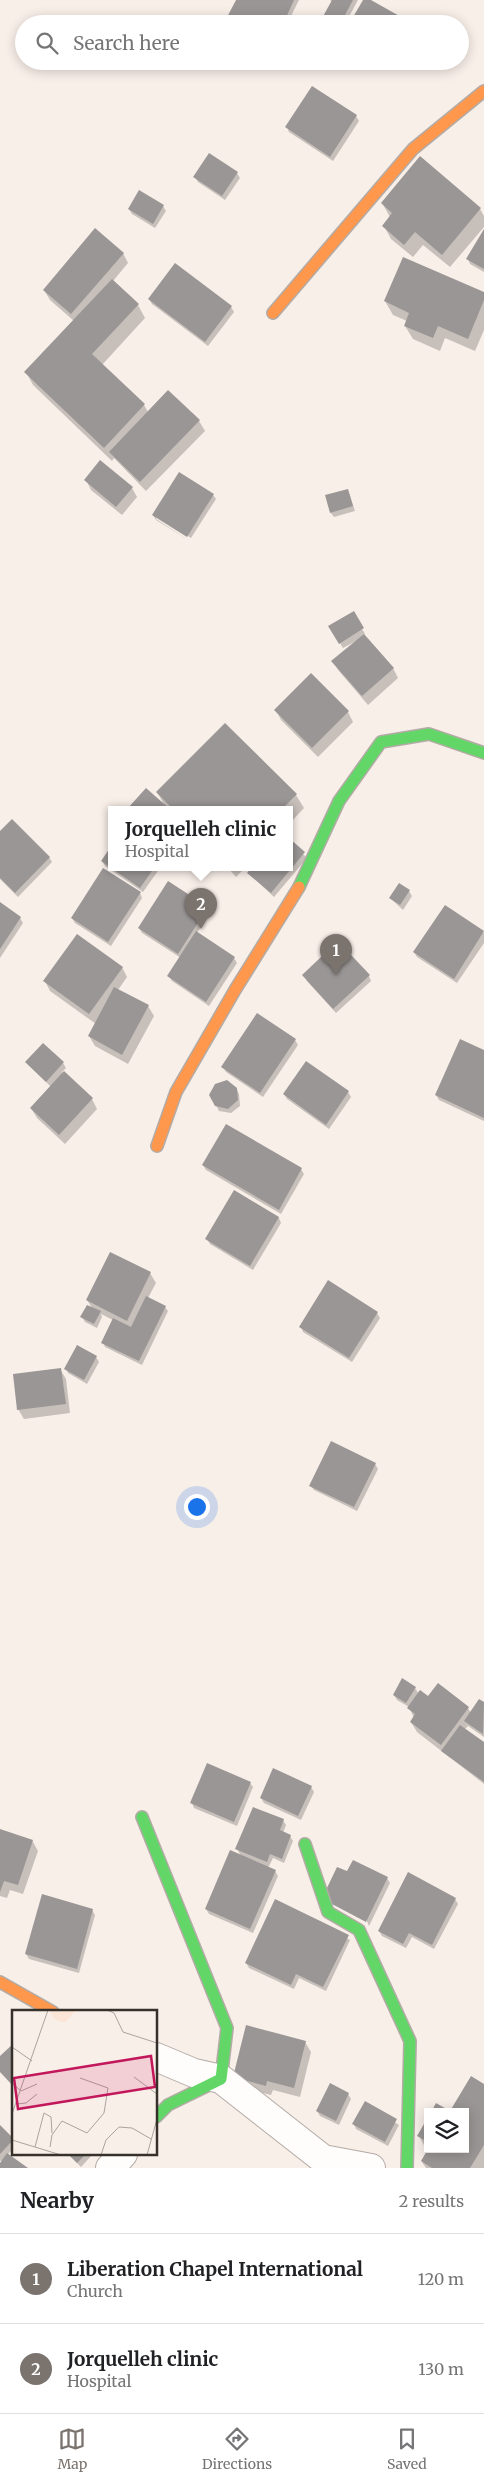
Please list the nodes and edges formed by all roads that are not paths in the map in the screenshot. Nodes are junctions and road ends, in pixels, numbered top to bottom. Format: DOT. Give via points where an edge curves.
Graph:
graph roads {
  1 [pos="484,91"];
  2 [pos="273,313"];
  3 [pos="484,753"];
  4 [pos="157,1146"];
  5 [pos="142,1817"];
  6 [pos="305,1844"];
  7 [pos="0,1982"];
  8 [pos="49,2010"];
  9 [pos="158,2058"];
  10 [pos="221,2079"];
  11 [pos="158,2115"];
  12 [pos="121,2156"];
  13 [pos="110,2168"];
  14 [pos="371,2168"];
  15 [pos="407,2168"];
  1 -- 2 [label="street" via="412,149"];
  3 -- 4 [label="street" via="429,734 381,742 339,802 297,891 176,1092"];
  5 -- 10 [label="street" via="227,2028"];
  6 -- 15 [label="street" via="328,1912 360,1930 410,2041"];
  7 -- 8 [label="street"];
  9 -- 10 [label="street" via="194,2073"];
  10 -- 11 [label="street" via="168,2105"];
  10 -- 14 [label="street" via="323,2159"];
  12 -- 13 [label="street"];
}
